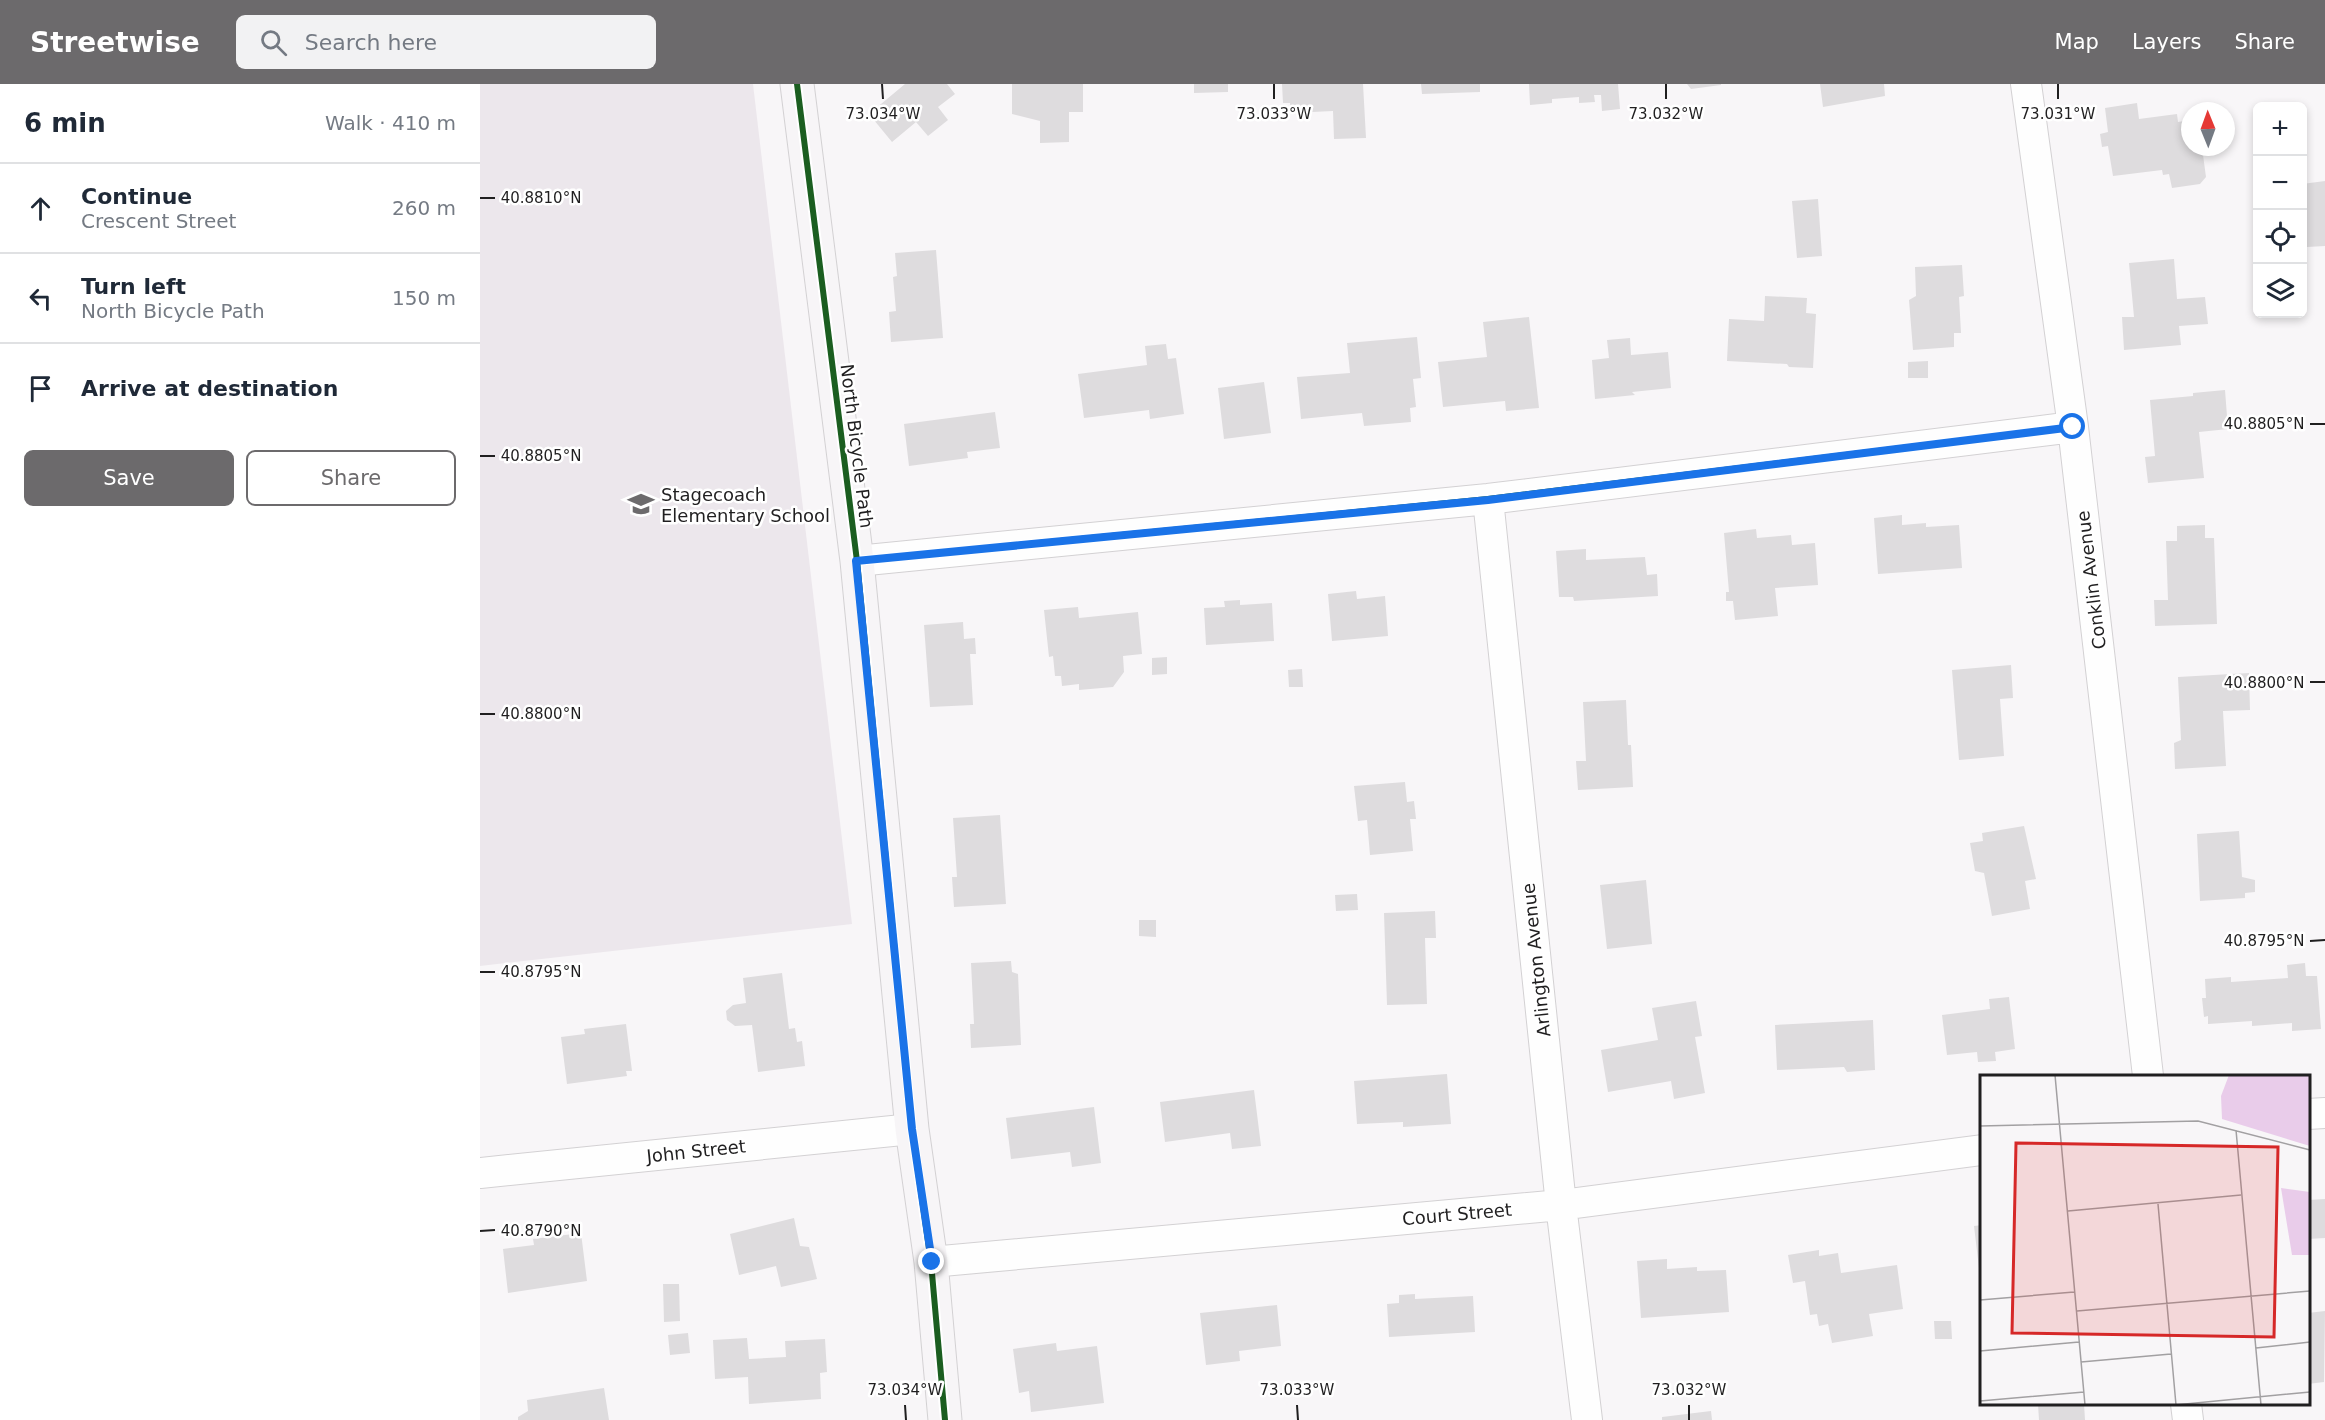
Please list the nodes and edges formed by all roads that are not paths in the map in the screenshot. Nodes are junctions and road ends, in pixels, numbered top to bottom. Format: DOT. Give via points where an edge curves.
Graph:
graph roads {
  1 [pos="797,84"];
  2 [pos="2026,84"];
  3 [pos="2073,427"];
  4 [pos="1488,500"];
  5 [pos="856,561"];
  6 [pos="2148,1075"];
  7 [pos="2325,1113"];
  8 [pos="2310,1114"];
  9 [pos="912,1129"];
  10 [pos="1980,1150"];
  11 [pos="480,1173"];
  12 [pos="1561,1205"];
  13 [pos="932,1262"];
  14 [pos="2186,1405"];
  15 [pos="945,1420"];
  16 [pos="1587,1420"];
  17 [pos="2188,1420"];
  1 -- 5 [label="street, North Bicycle Path"];
  2 -- 3 [label="street, Conklin Avenue"];
  3 -- 4 [label="street"];
  3 -- 6 [label="street, Conklin Avenue"];
  4 -- 5 [label="street"];
  4 -- 12 [label="street, Arlington Avenue"];
  5 -- 9 [label="street, North Bicycle Path"];
  7 -- 8 [label="street"];
  9 -- 11 [label="street, John Street"];
  9 -- 13 [label="street, North Bicycle Path"];
  10 -- 12 [label="street, Court Street"];
  12 -- 13 [label="street, Court Street"];
  12 -- 16 [label="street, Arlington Avenue"];
  13 -- 15 [label="street, North Bicycle Path"];
  14 -- 17 [label="street"];
}
